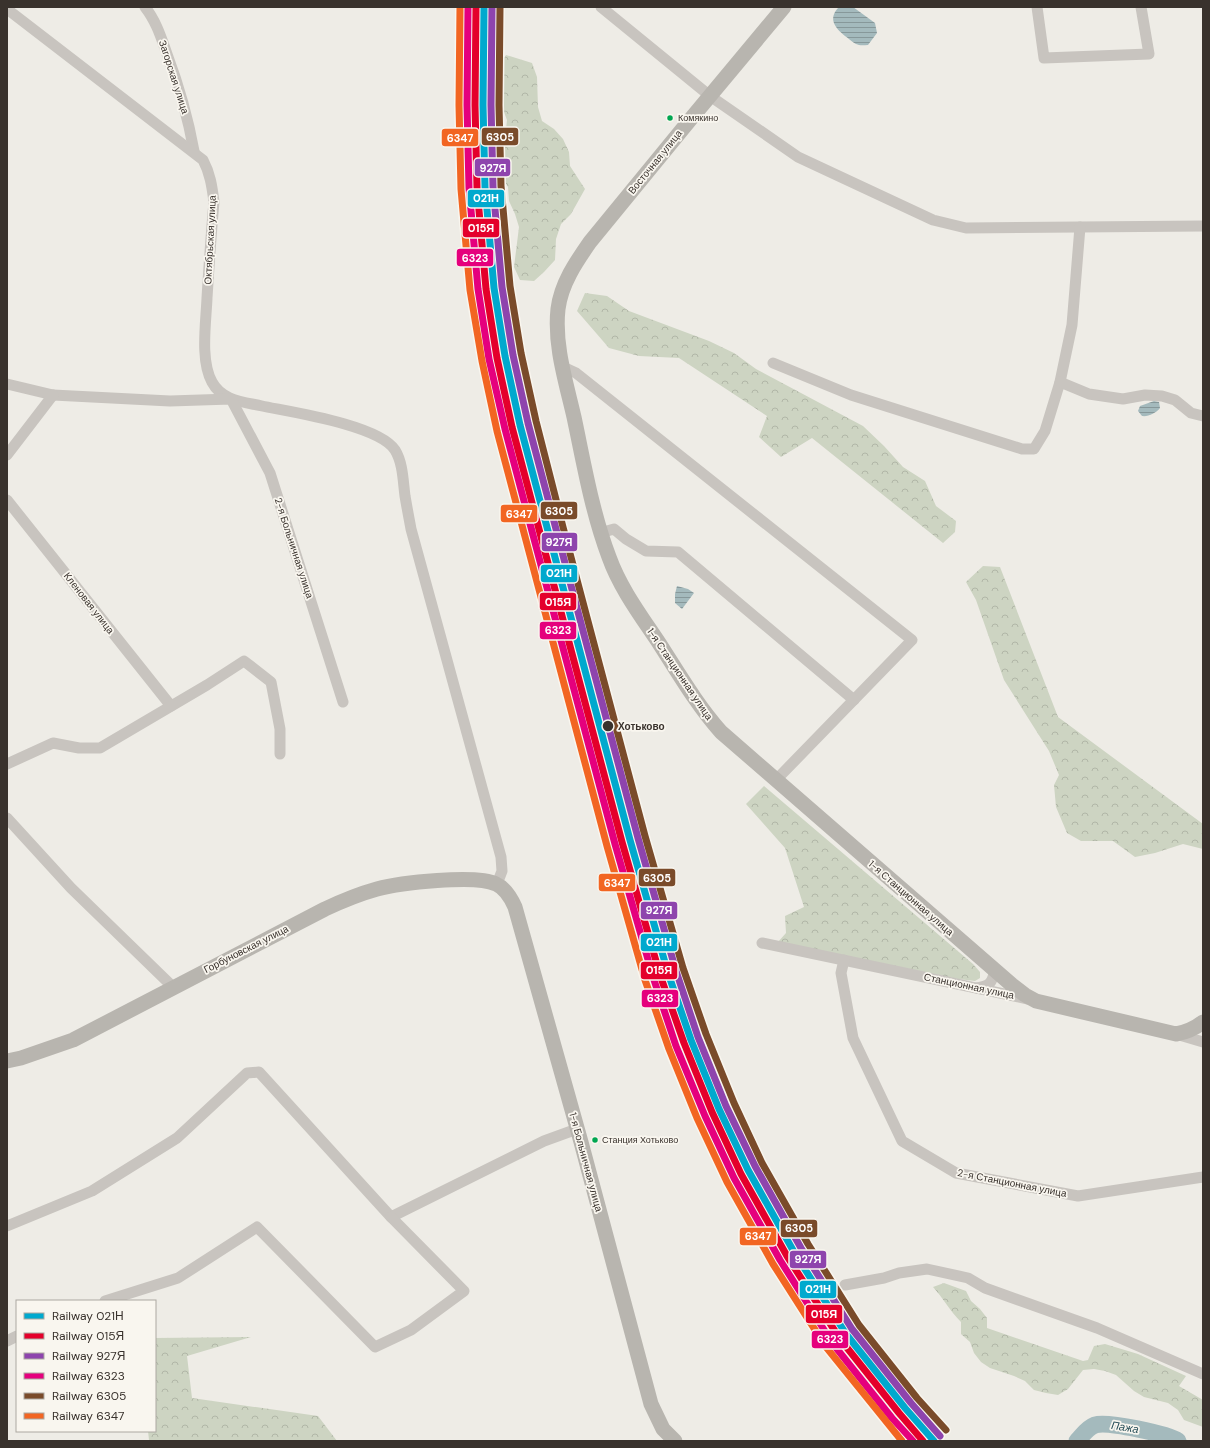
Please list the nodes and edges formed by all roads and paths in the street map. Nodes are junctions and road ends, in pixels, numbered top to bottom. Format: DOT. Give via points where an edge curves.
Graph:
graph roads {
  1 [pos="145,7"];
  2 [pos="601,7"];
  3 [pos="784,7"];
  4 [pos="1037,7"];
  5 [pos="1141,7"];
  6 [pos="7,9"];
  7 [pos="710,96"];
  8 [pos="194,151"];
  9 [pos="1203,226"];
  10 [pos="1080,227"];
  11 [pos="558,310"];
  12 [pos="773,362"];
  13 [pos="563,367"];
  14 [pos="1060,382"];
  15 [pos="7,384"];
  16 [pos="53,395"];
  17 [pos="231,399"];
  18 [pos="1203,416"];
  19 [pos="7,455"];
  20 [pos="7,500"];
  21 [pos="600,533"];
  22 [pos="854,700"];
  23 [pos="343,702"];
  24 [pos="171,706"];
  25 [pos="280,754"];
  26 [pos="7,764"];
  27 [pos="776,780"];
  28 [pos="7,818"];
  29 [pos="497,884"];
  30 [pos="762,943"];
  31 [pos="844,960"];
  32 [pos="995,970"];
  33 [pos="173,987"];
  34 [pos="976,988"];
  35 [pos="1036,1001"];
  36 [pos="1203,1022"];
  37 [pos="1176,1034"];
  38 [pos="1203,1042"];
  39 [pos="7,1060"];
  40 [pos="577,1129"];
  41 [pos="1203,1177"];
  42 [pos="391,1217"];
  43 [pos="7,1226"];
  44 [pos="845,1285"];
  45 [pos="108,1300"];
  46 [pos="16,1336"];
  47 [pos="7,1341"];
  48 [pos="1203,1374"];
  49 [pos="675,1441"];
  1 -- 8 [label="street, Загорская улица" via="158,30 179,87"];
  2 -- 7 [label="street"];
  3 -- 7 [label="main road, Восточная улица"];
  4 -- 5 [label="street" via="1044,58 1149,54"];
  6 -- 8 [label="street, Октябрьская улица"];
  7 -- 10 [label="street" via="798,157 933,220 966,228"];
  7 -- 11 [label="main road, Восточная улица" via="590,242 567,278"];
  8 -- 17 [label="street, Октябрьская улица" via="208,170 214,202 206,361 212,382 221,393"];
  9 -- 10 [label="street"];
  10 -- 14 [label="street" via="1072,325"];
  11 -- 13 [label="main road, 1-я Станционная улица"];
  12 -- 14 [label="street" via="851,395 1022,448 1034,449 1045,431"];
  13 -- 21 [label="main road, 1-я Станционная улица"];
  13 -- 22 [label="street" via="576,373 912,640"];
  14 -- 18 [label="street" via="1089,394 1123,399 1145,395 1162,396 1175,400 1191,413"];
  15 -- 16 [label="street"];
  16 -- 17 [label="street" via="170,401"];
  16 -- 19 [label="street"];
  17 -- 23 [label="street, 2-я Больничная улица" via="270,473"];
  17 -- 29 [label="street, Октябрьская улица" via="370,432 386,440 396,451 411,529 501,857 502,872"];
  20 -- 24 [label="street, Кленовая улица"];
  21 -- 22 [label="street" via="614,529 646,551 678,552"];
  21 -- 27 [label="main road, 1-я Станционная улица" via="620,583 708,718"];
  22 -- 27 [label="street"];
  24 -- 25 [label="street" via="244,661 270,682 280,729"];
  24 -- 26 [label="street" via="100,748 79,748 53,742"];
  27 -- 32 [label="main road, 1-я Станционная улица"];
  28 -- 33 [label="street" via="71,888"];
  29 -- 33 [label="main road, Горбуновская улица" via="478,880 438,881 395,886 362,894 325,909"];
  29 -- 40 [label="main road, 1-я Больничная улица" via="508,894 515,907"];
  30 -- 31 [label="street, Станционная улица"];
  31 -- 34 [label="street, Станционная улица"];
  31 -- 41 [label="street, 2-я Станционная улица" via="841,973 853,1038 902,1142 956,1173 1078,1196"];
  32 -- 34 [label="street" via="992,980 986,986"];
  32 -- 35 [label="main road, 1-я Станционная улица"];
  33 -- 39 [label="main road, Горбуновская улица" via="73,1040 21,1058"];
  34 -- 35 [label="street, Станционная улица"];
  35 -- 37 [label="main road, Станционная улица"];
  36 -- 37 [label="main road" via="1194,1029"];
  37 -- 38 [label="street"];
  40 -- 42 [label="street" via="544,1141"];
  40 -- 49 [label="main road, 1-я Больничная улица" via="651,1404 663,1429"];
  42 -- 43 [label="street" via="259,1072 247,1073 177,1138 92,1191"];
  42 -- 45 [label="street" via="464,1291 411,1330 376,1347 257,1227 178,1278"];
  44 -- 48 [label="street" via="927,1269 968,1278 985,1288 1097,1328"];
  46 -- 47 [label="street"];
}
